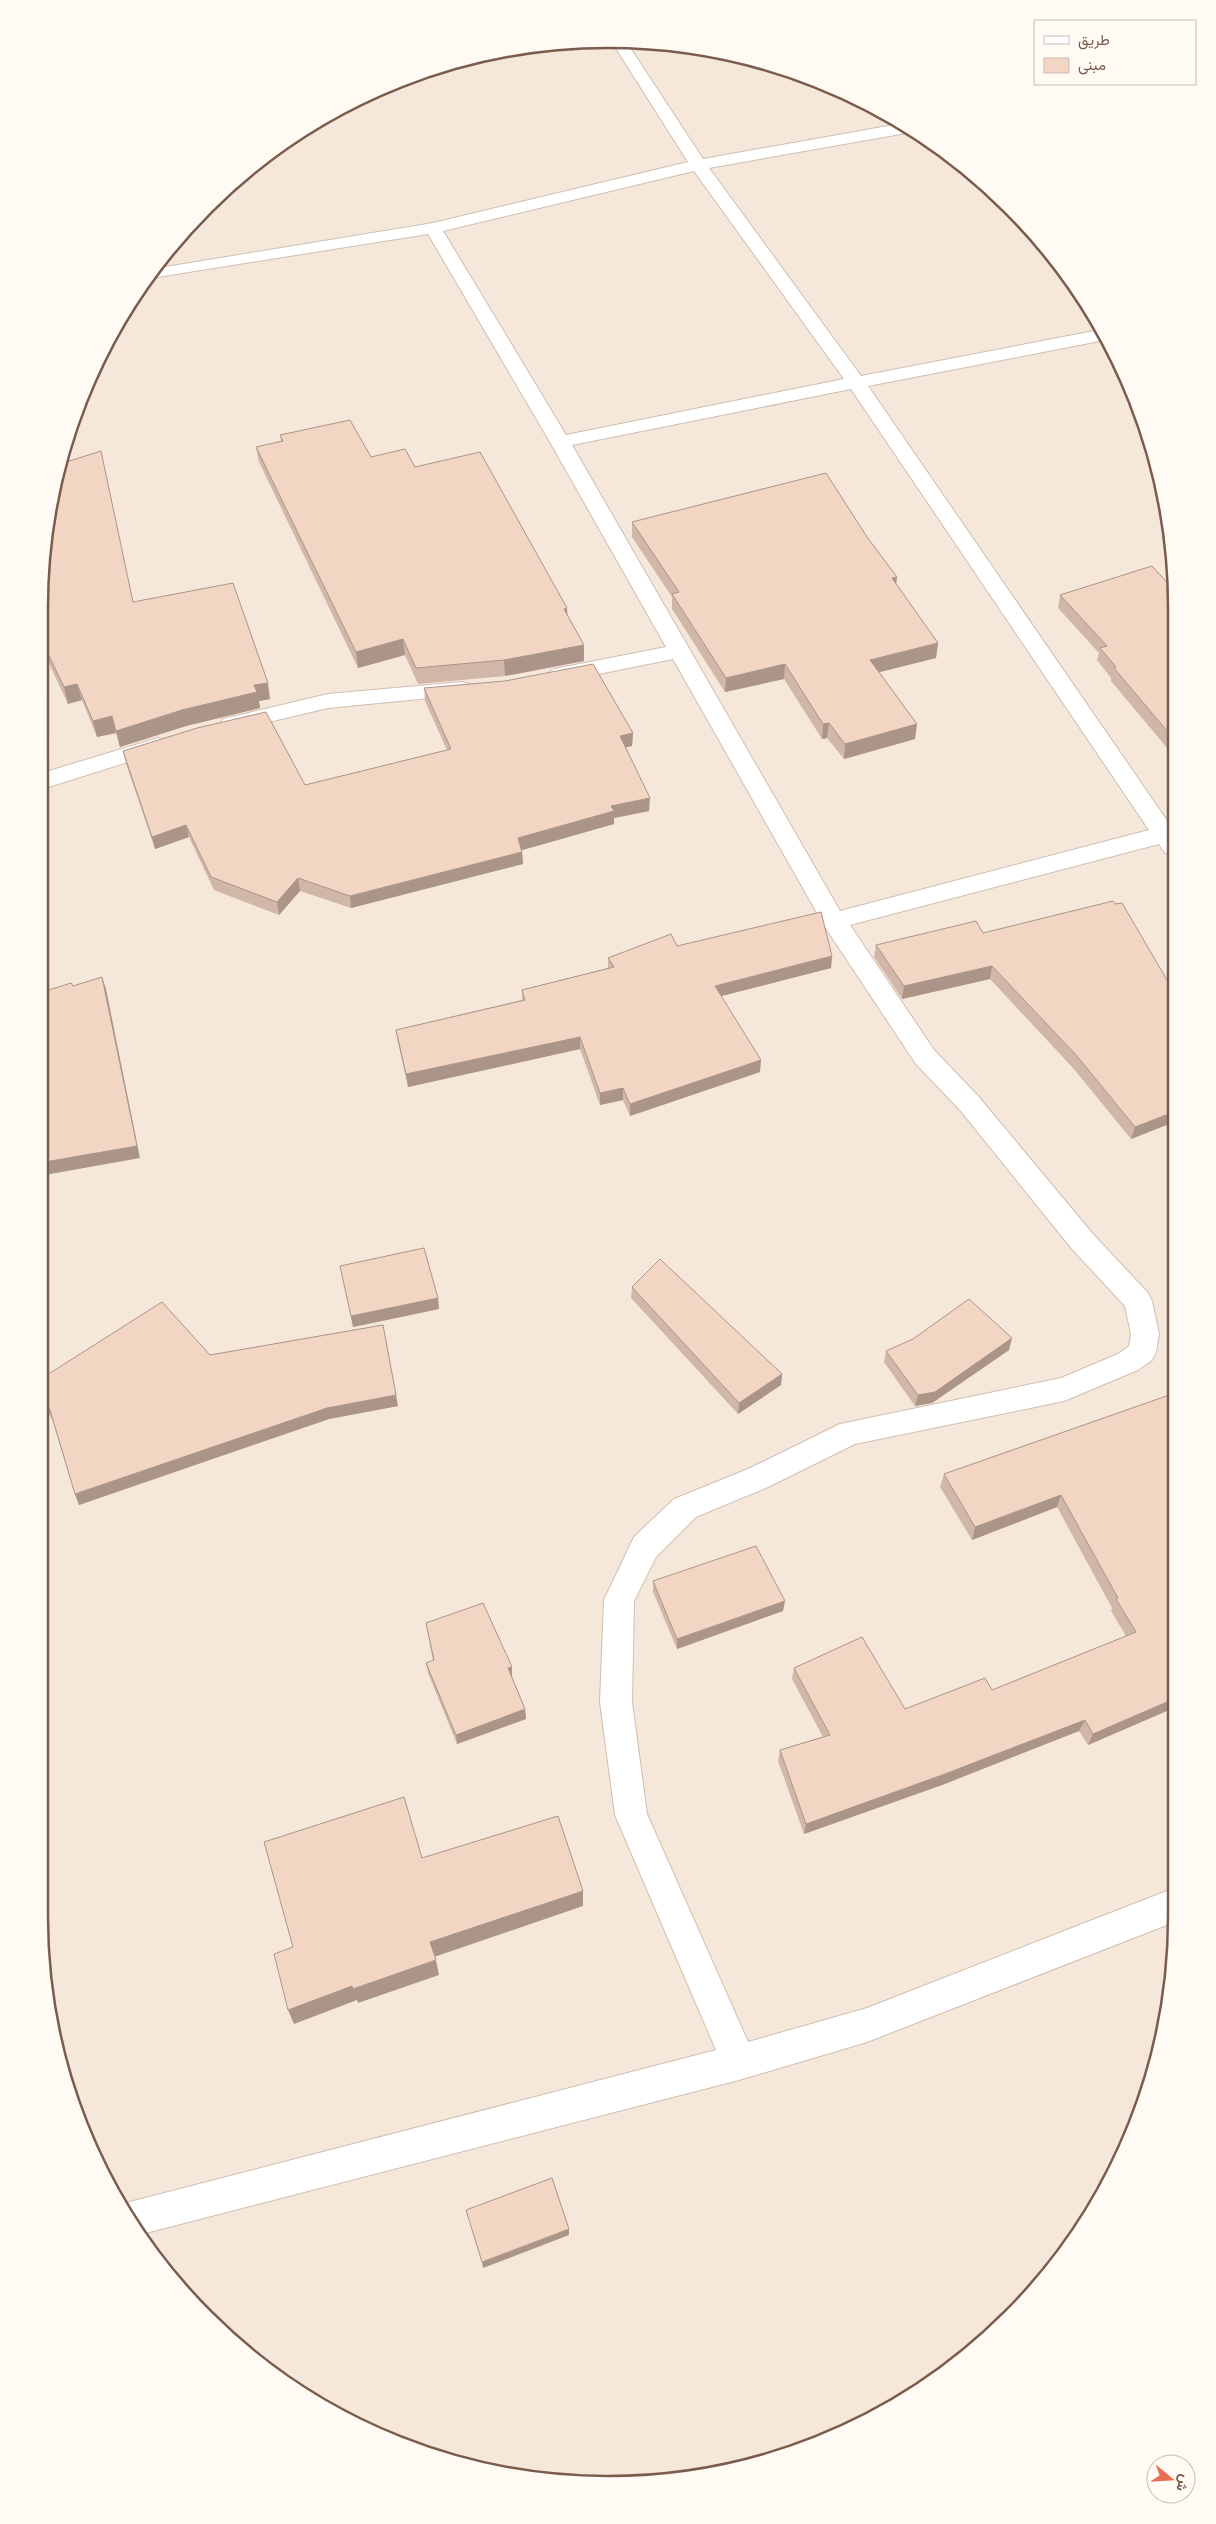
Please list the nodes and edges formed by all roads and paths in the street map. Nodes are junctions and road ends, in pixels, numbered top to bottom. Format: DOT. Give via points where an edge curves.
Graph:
graph roads {
  1 [pos="622,48"];
  2 [pos="898,129"];
  3 [pos="698,165"];
  4 [pos="433,228"];
  5 [pos="159,273"];
  6 [pos="1097,336"];
  7 [pos="856,382"];
  8 [pos="560,442"];
  9 [pos="680,651"];
  10 [pos="534,680"];
  11 [pos="485,687"];
  12 [pos="213,729"];
  13 [pos="176,739"];
  14 [pos="48,779"];
  15 [pos="1168,835"];
  16 [pos="1168,838"];
  17 [pos="834,921"];
  18 [pos="1168,1908"];
  19 [pos="739,2062"];
  20 [pos="136,2217"];
  1 -- 3 [label="street"];
  2 -- 3 [label="street"];
  3 -- 4 [label="street"];
  3 -- 7 [label="street"];
  4 -- 5 [label="street"];
  4 -- 8 [label="street"];
  6 -- 7 [label="street"];
  7 -- 8 [label="street"];
  7 -- 15 [label="street"];
  8 -- 9 [label="street"];
  9 -- 10 [label="street"];
  9 -- 17 [label="street"];
  11 -- 12 [label="street" via="328,701"];
  13 -- 14 [label="street"];
  16 -- 17 [label="street"];
  17 -- 19 [label="street" via="925,1057 969,1103 1076,1234 1138,1301 1145,1334 1142,1352 1128,1362 1064,1390 850,1433 758,1478 685,1508 645,1547 619,1600 616,1702 631,1815"];
  18 -- 19 [label="street" via="867,2025"];
  19 -- 20 [label="street"];
}
